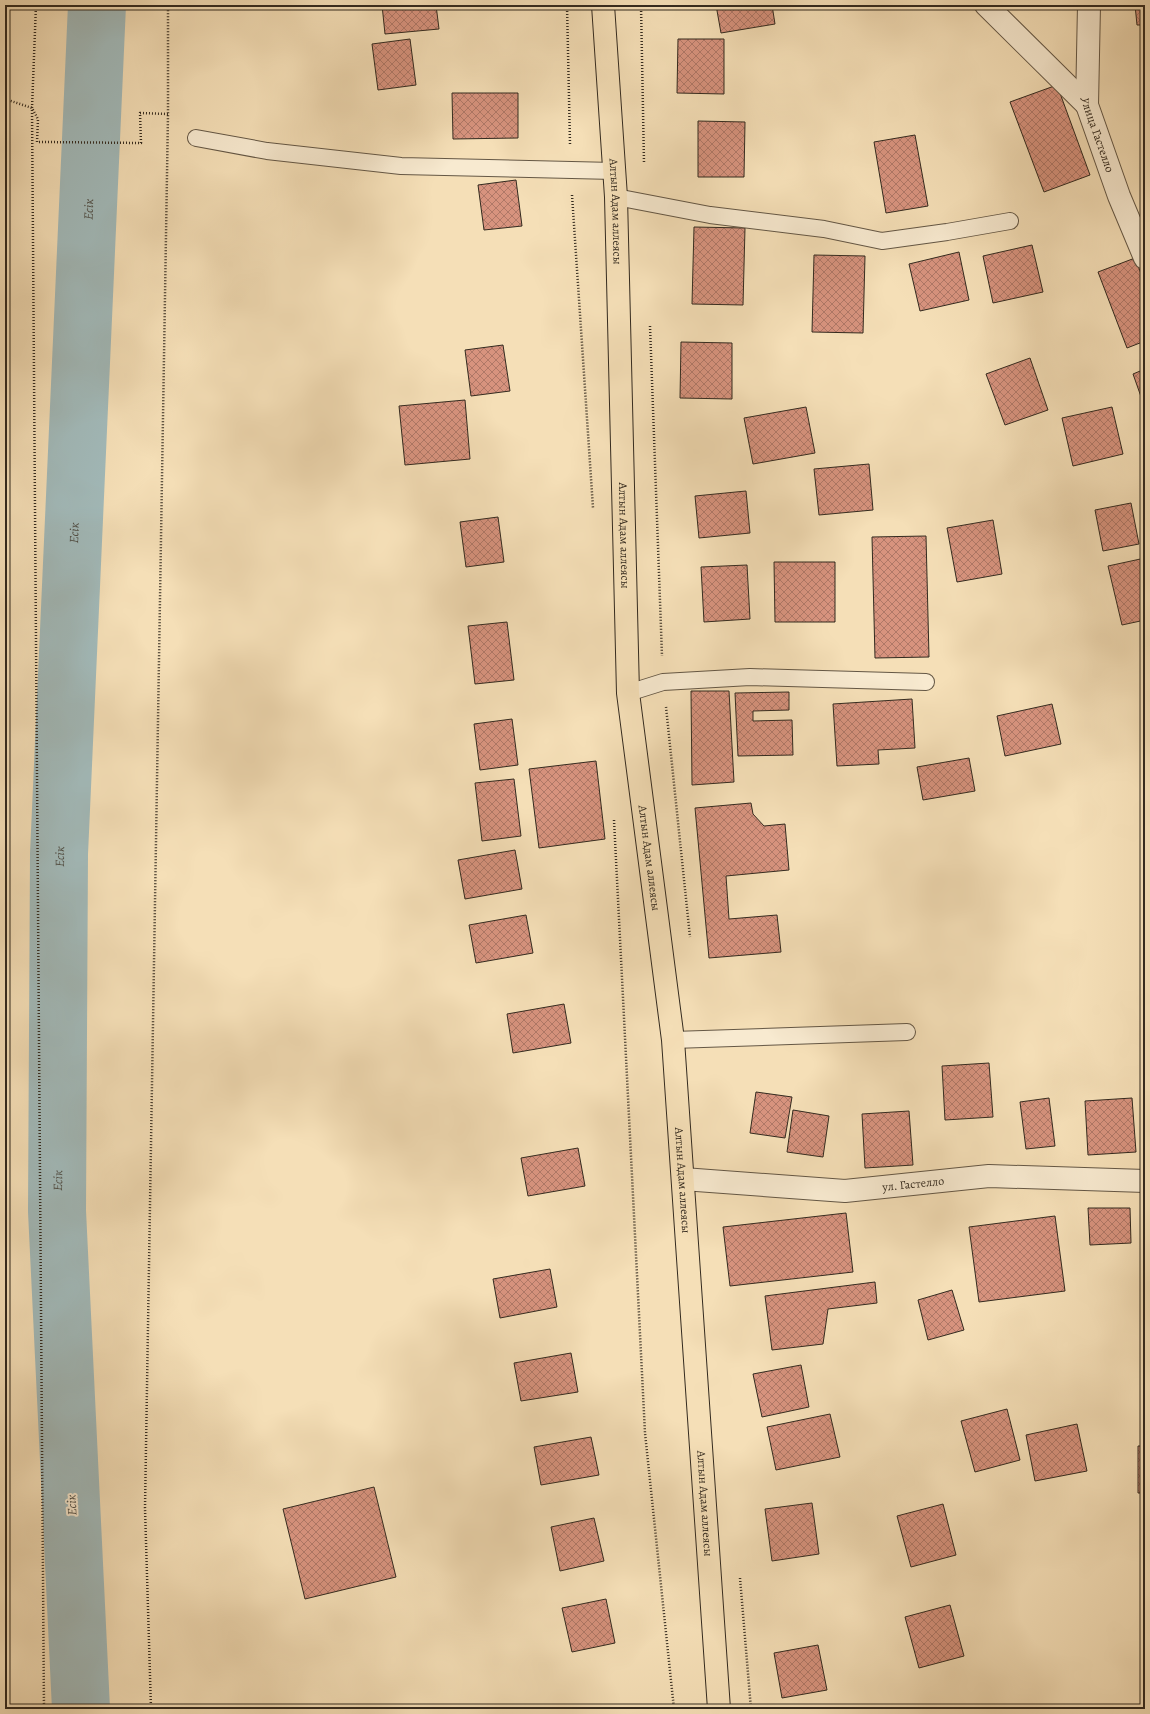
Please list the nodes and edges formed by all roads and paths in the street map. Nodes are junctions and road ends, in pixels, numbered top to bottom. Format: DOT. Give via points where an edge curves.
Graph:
graph roads {
  1 [pos="36,5"];
  2 [pos="168,5"];
  3 [pos="567,5"];
  4 [pos="603,5"];
  5 [pos="641,5"];
  6 [pos="986,5"];
  7 [pos="1089,5"];
  8 [pos="5,99"];
  9 [pos="1087,105"];
  10 [pos="32,108"];
  11 [pos="168,114"];
  12 [pos="196,138"];
  13 [pos="570,170"];
  14 [pos="614,171"];
  15 [pos="616,197"];
  16 [pos="645,203"];
  17 [pos="1010,220"];
  18 [pos="1145,258"];
  19 [pos="649,322"];
  20 [pos="594,512"];
  21 [pos="663,682"];
  22 [pos="926,682"];
  23 [pos="628,693"];
  24 [pos="614,815"];
  25 [pos="691,944"];
  26 [pos="907,1032"];
  27 [pos="673,1040"];
  28 [pos="682,1179"];
  29 [pos="1145,1181"];
  30 [pos="740,1575"];
  31 [pos="44,1709"];
  32 [pos="151,1709"];
  33 [pos="674,1709"];
  34 [pos="719,1709"];
  35 [pos="751,1709"];
  1 -- 10 [label="path"];
  2 -- 11 [label="path"];
  3 -- 13 [label="path"];
  4 -- 14 [label="main road, Алтын Адам аллеясы"];
  5 -- 16 [label="path"];
  6 -- 9 [label="street"];
  7 -- 9 [label="street, улица Гастелло"];
  8 -- 10 [label="path"];
  9 -- 18 [label="street, улица Гастелло" via="1119,196"];
  10 -- 11 [label="path" via="38,119 37,142 141,143 140,113"];
  10 -- 31 [label="path"];
  11 -- 32 [label="path" via="144,1508"];
  12 -- 13 [label="lane" via="267,151 401,166"];
  13 -- 14 [label="lane"];
  13 -- 20 [label="path"];
  14 -- 15 [label="main road, Алтын Адам аллеясы"];
  15 -- 16 [label="lane"];
  15 -- 23 [label="main road, Алтын Адам аллеясы"];
  16 -- 17 [label="lane" via="710,215 824,228 882,240 948,232"];
  19 -- 21 [label="path"];
  21 -- 22 [label="lane" via="750,678"];
  21 -- 23 [label="lane"];
  21 -- 25 [label="path"];
  23 -- 27 [label="main road, Алтын Адам аллеясы"];
  24 -- 33 [label="path" via="645,1433"];
  26 -- 27 [label="lane"];
  27 -- 28 [label="main road, Алтын Адам аллеясы"];
  28 -- 29 [label="street, ул. Гастелло" via="845,1191 989,1176"];
  28 -- 34 [label="main road, Алтын Адам аллеясы"];
  30 -- 35 [label="path"];
}
